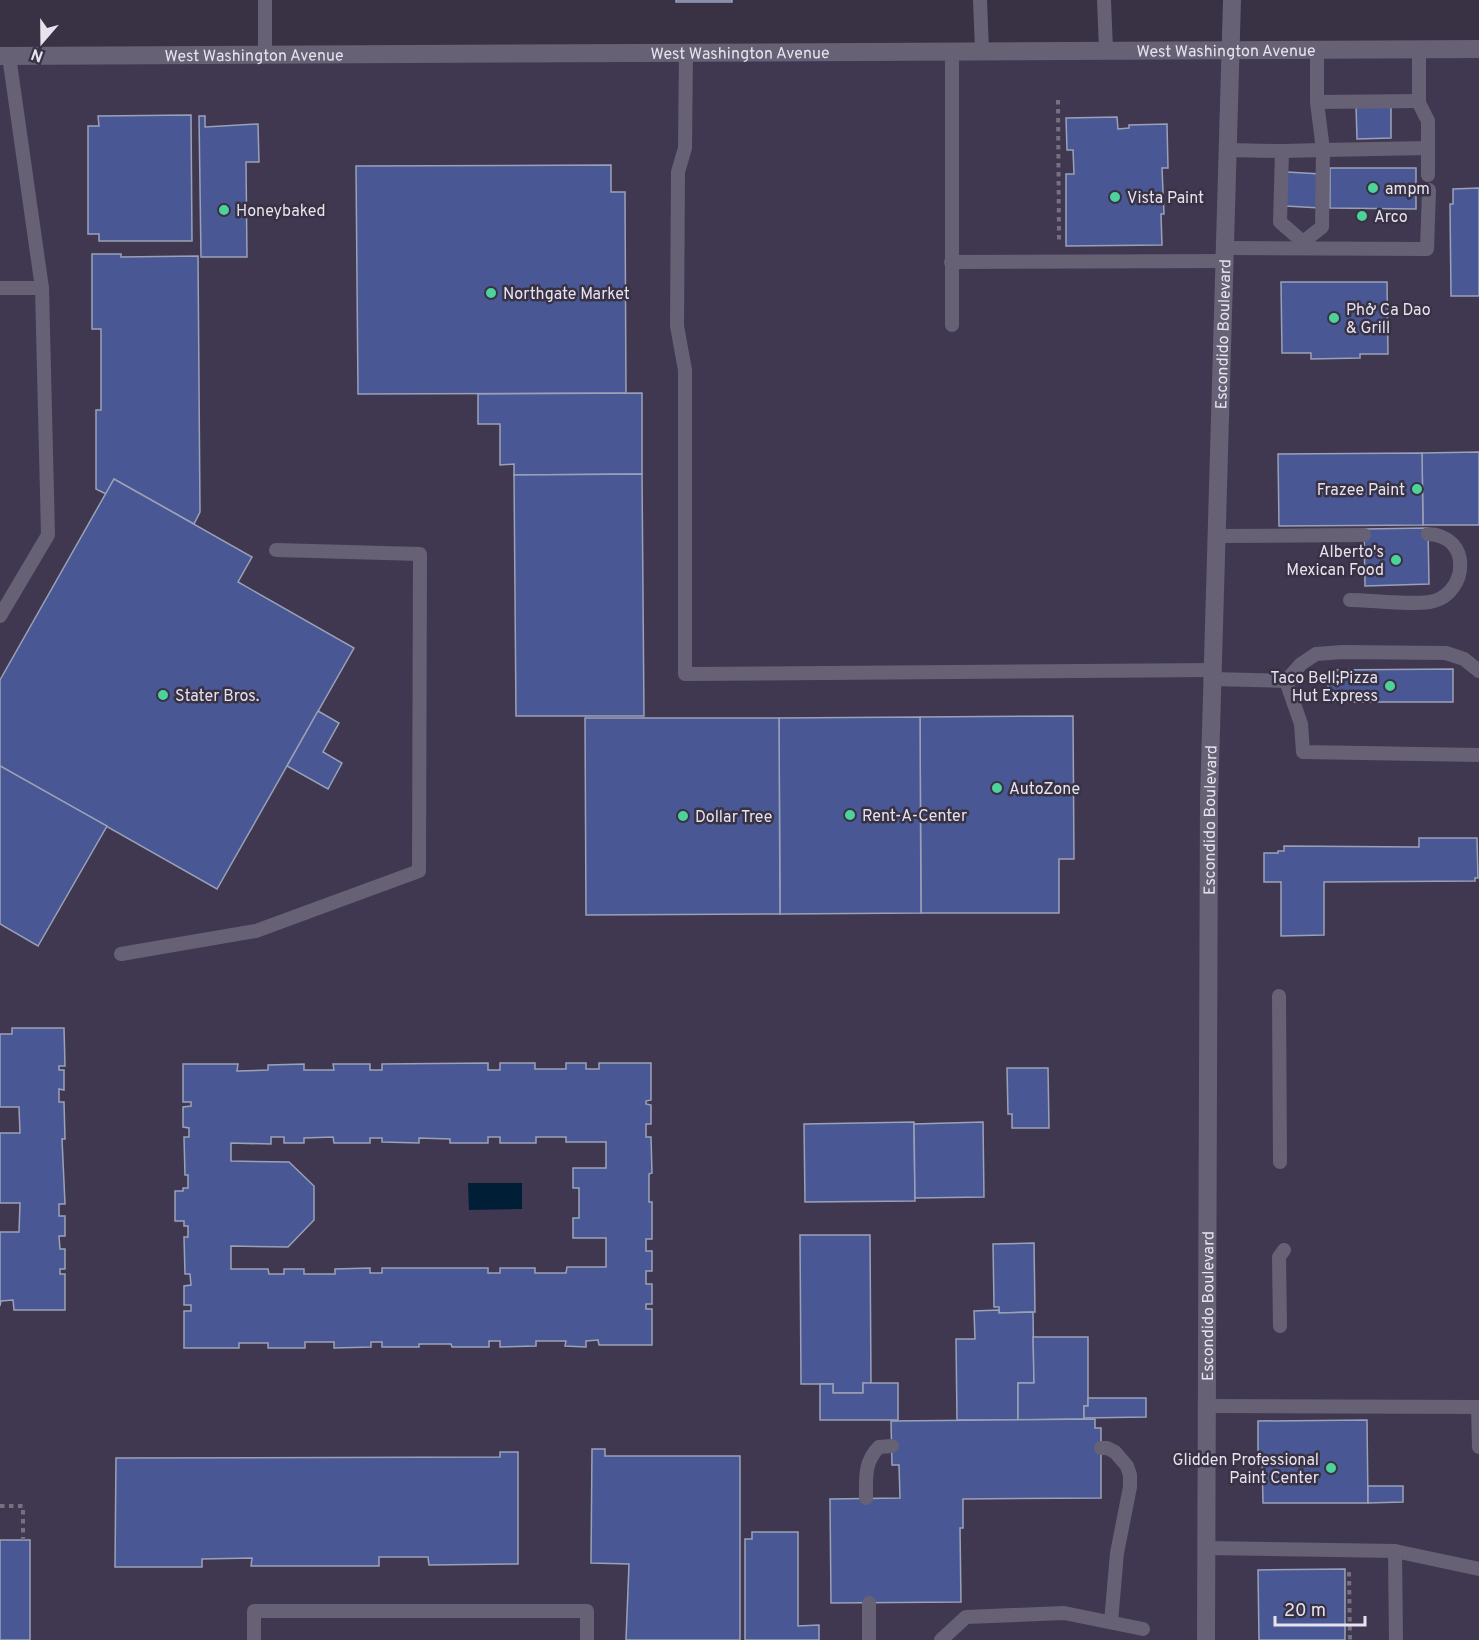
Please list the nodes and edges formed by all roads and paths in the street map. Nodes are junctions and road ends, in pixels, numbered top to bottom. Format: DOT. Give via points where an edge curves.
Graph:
graph roads {
  1 [pos="265,0"];
  2 [pos="980,0"];
  3 [pos="1104,0"];
  4 [pos="1232,0"];
  5 [pos="1317,49"];
  6 [pos="1419,49"];
  7 [pos="1479,49"];
  8 [pos="952,50"];
  9 [pos="982,50"];
  10 [pos="1106,50"];
  11 [pos="1232,50"];
  12 [pos="686,51"];
  13 [pos="265,55"];
  14 [pos="5,56"];
  15 [pos="1058,100"];
  16 [pos="1419,101"];
  17 [pos="1317,102"];
  18 [pos="1428,148"];
  19 [pos="1229,150"];
  20 [pos="1323,150"];
  21 [pos="1282,151"];
  22 [pos="1428,175"];
  23 [pos="1429,190"];
  24 [pos="1059,243"];
  25 [pos="1303,246"];
  26 [pos="1226,255"];
  27 [pos="951,262"];
  28 [pos="0,288"];
  29 [pos="42,288"];
  30 [pos="952,325"];
  31 [pos="1428,534"];
  32 [pos="1364,535"];
  33 [pos="1217,536"];
  34 [pos="276,550"];
  35 [pos="1350,600"];
  36 [pos="0,616"];
  37 [pos="1479,671"];
  38 [pos="1213,674"];
  39 [pos="1286,681"];
  40 [pos="1479,755"];
  41 [pos="121,954"];
  42 [pos="1279,996"];
  43 [pos="1280,1162"];
  44 [pos="1284,1250"];
  45 [pos="1280,1326"];
  46 [pos="1206,1406"];
  47 [pos="1479,1407"];
  48 [pos="891,1446"];
  49 [pos="1479,1447"];
  50 [pos="1101,1448"];
  51 [pos="866,1498"];
  52 [pos="0,1506"];
  53 [pos="23,1540"];
  54 [pos="1206,1548"];
  55 [pos="1349,1550"];
  56 [pos="1395,1551"];
  57 [pos="1479,1569"];
  58 [pos="869,1603"];
  59 [pos="1111,1622"];
  60 [pos="1143,1629"];
  61 [pos="254,1640"];
  62 [pos="587,1640"];
  63 [pos="869,1640"];
  64 [pos="941,1640"];
  65 [pos="1206,1640"];
  66 [pos="1350,1640"];
  67 [pos="1396,1640"];
  1 -- 13 [label="lane"];
  2 -- 9 [label="lane"];
  3 -- 10 [label="lane"];
  4 -- 11 [label="main road, Escondido Boulevard"];
  5 -- 6 [label="main road, West Washington Avenue"];
  5 -- 11 [label="main road, West Washington Avenue"];
  5 -- 17 [label="lane"];
  6 -- 7 [label="main road, West Washington Avenue"];
  6 -- 16 [label="lane"];
  8 -- 9 [label="main road, West Washington Avenue"];
  8 -- 12 [label="main road, West Washington Avenue"];
  8 -- 27 [label="lane"];
  9 -- 10 [label="main road, West Washington Avenue"];
  10 -- 11 [label="main road, West Washington Avenue"];
  11 -- 19 [label="main road, Escondido Boulevard"];
  12 -- 13 [label="main road, West Washington Avenue"];
  12 -- 38 [label="lane" via="685,148 678,172 677,315 685,370 685,674"];
  13 -- 14 [label="main road, West Washington Avenue"];
  14 -- 29 [label="lane"];
  15 -- 24 [label="path"];
  16 -- 17 [label="lane"];
  16 -- 18 [label="lane" via="1428,121"];
  17 -- 20 [label="lane"];
  18 -- 20 [label="lane"];
  18 -- 22 [label="lane"];
  19 -- 21 [label="lane"];
  19 -- 26 [label="main road, Escondido Boulevard"];
  20 -- 21 [label="lane"];
  20 -- 25 [label="lane" via="1322,227"];
  21 -- 25 [label="lane" via="1280,222"];
  23 -- 25 [label="lane" via="1427,249"];
  25 -- 26 [label="lane"];
  26 -- 27 [label="lane"];
  26 -- 33 [label="main road, Escondido Boulevard"];
  27 -- 30 [label="lane"];
  28 -- 29 [label="lane"];
  29 -- 36 [label="lane" via="48,535"];
  31 -- 35 [label="lane" via="1444,537 1457,548 1459,573 1450,590 1434,601"];
  32 -- 33 [label="lane"];
  33 -- 38 [label="main road, Escondido Boulevard"];
  34 -- 41 [label="lane" via="420,554 418,871 256,931"];
  37 -- 39 [label="lane" via="1464,659 1446,653 1342,652 1316,654"];
  38 -- 39 [label="lane"];
  38 -- 46 [label="main road, Escondido Boulevard" via="1208,847"];
  39 -- 40 [label="lane" via="1301,724 1303,752"];
  42 -- 43 [label="lane"];
  44 -- 45 [label="lane" via="1280,1257"];
  46 -- 47 [label="lane"];
  46 -- 54 [label="main road, Escondido Boulevard"];
  47 -- 49 [label="lane"];
  48 -- 51 [label="lane" via="879,1447 870,1456"];
  50 -- 59 [label="lane" via="1122,1458 1130,1475"];
  52 -- 53 [label="path" via="23,1506"];
  54 -- 55 [label="lane"];
  54 -- 65 [label="main road, Escondido Boulevard"];
  55 -- 56 [label="lane"];
  55 -- 66 [label="path"];
  56 -- 57 [label="lane"];
  56 -- 67 [label="lane"];
  58 -- 63 [label="lane"];
  59 -- 60 [label="lane"];
  59 -- 64 [label="lane" via="1064,1613 966,1617"];
  61 -- 62 [label="lane" via="254,1611 587,1611"];
}
